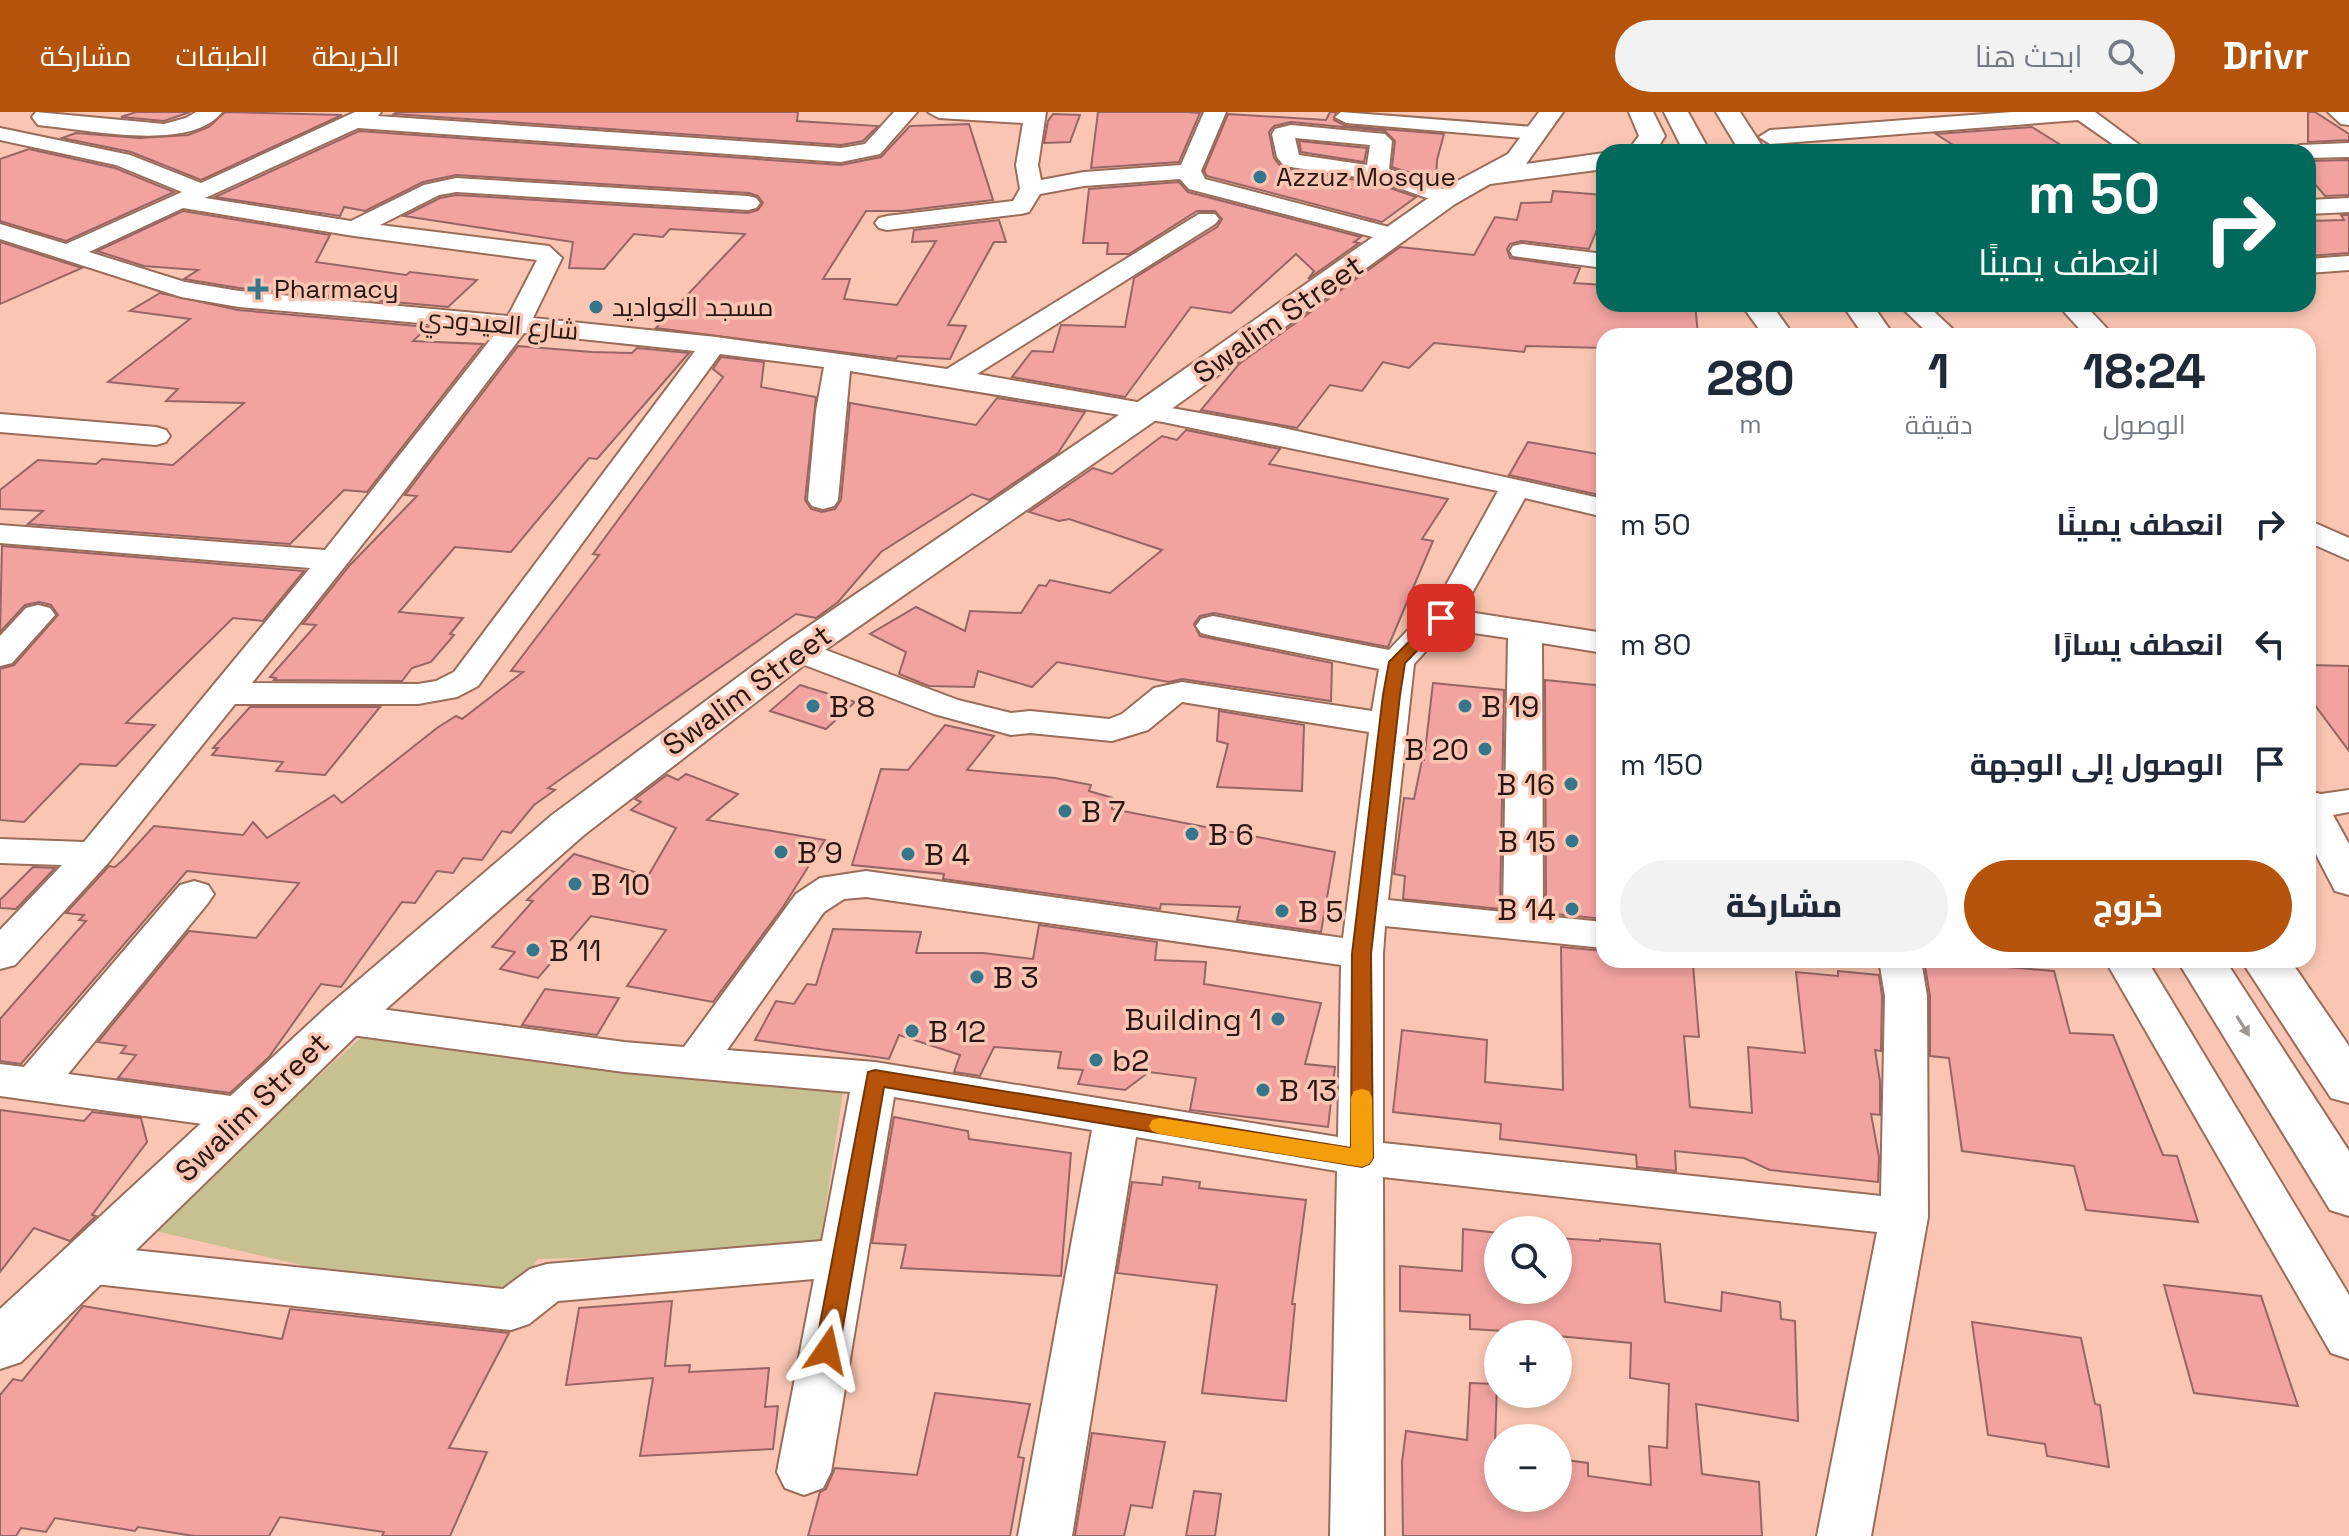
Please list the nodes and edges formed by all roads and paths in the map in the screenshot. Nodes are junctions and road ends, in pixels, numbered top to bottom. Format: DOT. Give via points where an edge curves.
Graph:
graph roads {
  1 [pos="52,112"];
  2 [pos="211,112"];
  3 [pos="906,112"];
  4 [pos="939,112"];
  5 [pos="1215,112"];
  6 [pos="1288,112"];
  7 [pos="1641,112"];
  8 [pos="1676,112"];
  9 [pos="1708,112"];
  10 [pos="1728,112"];
  11 [pos="1751,112"];
  12 [pos="2081,112"];
  13 [pos="2339,112"];
  14 [pos="1034,114"];
  15 [pos="363,116"];
  16 [pos="2349,119"];
  17 [pos="605,120"];
  18 [pos="1538,130"];
  19 [pos="0,134"];
  20 [pos="585,136"];
  21 [pos="1649,144"];
  22 [pos="1693,144"];
  23 [pos="1727,144"];
  24 [pos="1765,144"];
  25 [pos="1767,144"];
  26 [pos="1795,144"];
  27 [pos="2127,144"];
  28 [pos="2349,150"];
  29 [pos="2316,151"];
  30 [pos="1596,165"];
  31 [pos="1190,171"];
  32 [pos="1381,174"];
  33 [pos="1463,188"];
  34 [pos="1031,189"];
  35 [pos="190,196"];
  36 [pos="748,203"];
  37 [pos="2349,205"];
  38 [pos="2316,207"];
  39 [pos="1207,219"];
  40 [pos="887,223"];
  41 [pos="354,229"];
  42 [pos="0,231"];
  43 [pos="1396,236"];
  44 [pos="58,249"];
  45 [pos="1522,251"];
  46 [pos="12,258"];
  47 [pos="1596,260"];
  48 [pos="2349,263"];
  49 [pos="2316,265"];
  50 [pos="1920,312"];
  51 [pos="2078,312"];
  52 [pos="516,325"];
  53 [pos="1938,328"];
  54 [pos="2093,328"];
  55 [pos="713,345"];
  56 [pos="838,362"];
  57 [pos="952,378"];
  58 [pos="1147,411"];
  59 [pos="0,423"];
  60 [pos="156,436"];
  61 [pos="1516,486"];
  62 [pos="823,500"];
  63 [pos="1596,506"];
  64 [pos="2316,533"];
  65 [pos="0,534"];
  66 [pos="2349,551"];
  67 [pos="333,560"];
  68 [pos="38,615"];
  69 [pos="1441,618"];
  70 [pos="1213,626"];
  71 [pos="1525,632"];
  72 [pos="1596,642"];
  73 [pos="798,651"];
  74 [pos="0,656"];
  75 [pos="1397,662"];
  76 [pos="222,693"];
  77 [pos="1387,724"];
  78 [pos="2349,801"];
  79 [pos="2316,804"];
  80 [pos="2316,816"];
  81 [pos="0,851"];
  82 [pos="94,854"];
  83 [pos="2349,882"];
  84 [pos="194,894"];
  85 [pos="1368,911"];
  86 [pos="1523,927"];
  87 [pos="1596,934"];
  88 [pos="1362,954"];
  89 [pos="0,955"];
  90 [pos="1894,968"];
  91 [pos="2131,968"];
  92 [pos="2206,968"];
  93 [pos="2270,968"];
  94 [pos="344,1019"];
  95 [pos="695,1063"];
  96 [pos="875,1078"];
  97 [pos="17,1082"];
  98 [pos="2349,1085"];
  99 [pos="246,1114"];
  100 [pos="1116,1119"];
  101 [pos="1362,1158"];
  102 [pos="2349,1195"];
  103 [pos="1904,1217"];
  104 [pos="844,1258"];
  105 [pos="86,1264"];
  106 [pos="8,1330"];
  107 [pos="2349,1339"];
  108 [pos="804,1472"];
  109 [pos="1045,1536"];
  110 [pos="1357,1536"];
  111 [pos="1844,1536"];
  1 -- 2 [label="street" via="43,117 164,130"];
  3 -- 20 [label="street" via="872,149 859,154"];
  4 -- 14 [label="street"];
  5 -- 31 [label="street"];
  6 -- 18 [label="street"];
  7 -- 21 [label="main road" via="1652,136"];
  8 -- 22 [label="main road"];
  9 -- 23 [label="main road"];
  10 -- 24 [label="main road"];
  11 -- 25 [label="street"];
  12 -- 26 [label="street"];
  12 -- 27 [label="street"];
  13 -- 16 [label="street"];
  14 -- 34 [label="street" via="1027,165"];
  15 -- 20 [label="street"];
  15 -- 35 [label="street"];
  17 -- 20 [label="street"];
  18 -- 30 [label="main road" via="1541,155"];
  18 -- 33 [label="main road, Swalim Street" via="1517,159"];
  19 -- 35 [label="street" via="122,160"];
  28 -- 29 [label="street"];
  30 -- 33 [label="main road"];
  31 -- 34 [label="street"];
  31 -- 43 [label="street" via="1197,184"];
  32 -- 33 [label="street"];
  33 -- 43 [label="main road, Swalim Street"];
  34 -- 40 [label="street" via="1021,207"];
  35 -- 41 [label="street"];
  35 -- 44 [label="street"];
  36 -- 41 [label="street" via="456,185 432,190"];
  37 -- 38 [label="street"];
  39 -- 57 [label="street"];
  41 -- 52 [label="street" via="547,254 550,264"];
  42 -- 44 [label="street, شارع العيدودي"];
  43 -- 58 [label="main road, Swalim Street"];
  44 -- 46 [label="street"];
  44 -- 52 [label="street, شارع العيدودي" via="181,289 239,299"];
  45 -- 47 [label="street"];
  48 -- 49 [label="street"];
  50 -- 53 [label="street"];
  51 -- 54 [label="street"];
  52 -- 55 [label="street, شارع العيدودي"];
  52 -- 67 [label="street"];
  55 -- 56 [label="street, شارع العيدودي"];
  55 -- 76 [label="street" via="466,679 445,690 418,694"];
  56 -- 57 [label="street, شارع العيدودي"];
  56 -- 62 [label="street"];
  57 -- 58 [label="street, شارع العيدودي"];
  58 -- 61 [label="street, شارع العيدودي"];
  58 -- 73 [label="main road, Swalim Street"];
  59 -- 60 [label="street"];
  61 -- 63 [label="street, شارع العيدودي"];
  61 -- 69 [label="street"];
  64 -- 66 [label="street"];
  65 -- 67 [label="street"];
  67 -- 76 [label="street"];
  68 -- 74 [label="street"];
  69 -- 71 [label="street"];
  69 -- 75 [label="street"];
  70 -- 75 [label="street"];
  71 -- 72 [label="street"];
  71 -- 86 [label="street"];
  73 -- 77 [label="street" via="946,707 1011,724 1112,730 1135,722 1166,695 1182,692"];
  73 -- 94 [label="main road, Swalim Street" via="568,825"];
  75 -- 77 [label="street"];
  76 -- 82 [label="street"];
  77 -- 85 [label="street"];
  78 -- 79 [label="street"];
  80 -- 83 [label="street"];
  81 -- 82 [label="street"];
  82 -- 89 [label="street"];
  84 -- 97 [label="street"];
  85 -- 86 [label="street"];
  85 -- 88 [label="street"];
  86 -- 87 [label="street"];
  88 -- 95 [label="street" via="866,884 834,887 810,903"];
  88 -- 101 [label="street"];
  90 -- 103 [label="street" via="1906,996"];
  91 -- 107 [label="street"];
  92 -- 102 [label="main road, one-way"];
  93 -- 98 [label="main road"];
  94 -- 95 [label="street"];
  94 -- 99 [label="main road, Swalim Street"];
  95 -- 96 [label="street"];
  96 -- 100 [label="street"];
  96 -- 104 [label="street"];
  97 -- 99 [label="street"];
  99 -- 105 [label="main road, Swalim Street"];
  100 -- 101 [label="street"];
  100 -- 109 [label="street"];
  101 -- 103 [label="street"];
  101 -- 110 [label="street"];
  103 -- 111 [label="street"];
  104 -- 105 [label="street" via="547,1283 511,1310"];
  104 -- 108 [label="street"];
  105 -- 106 [label="main road, Swalim Street"];
}
